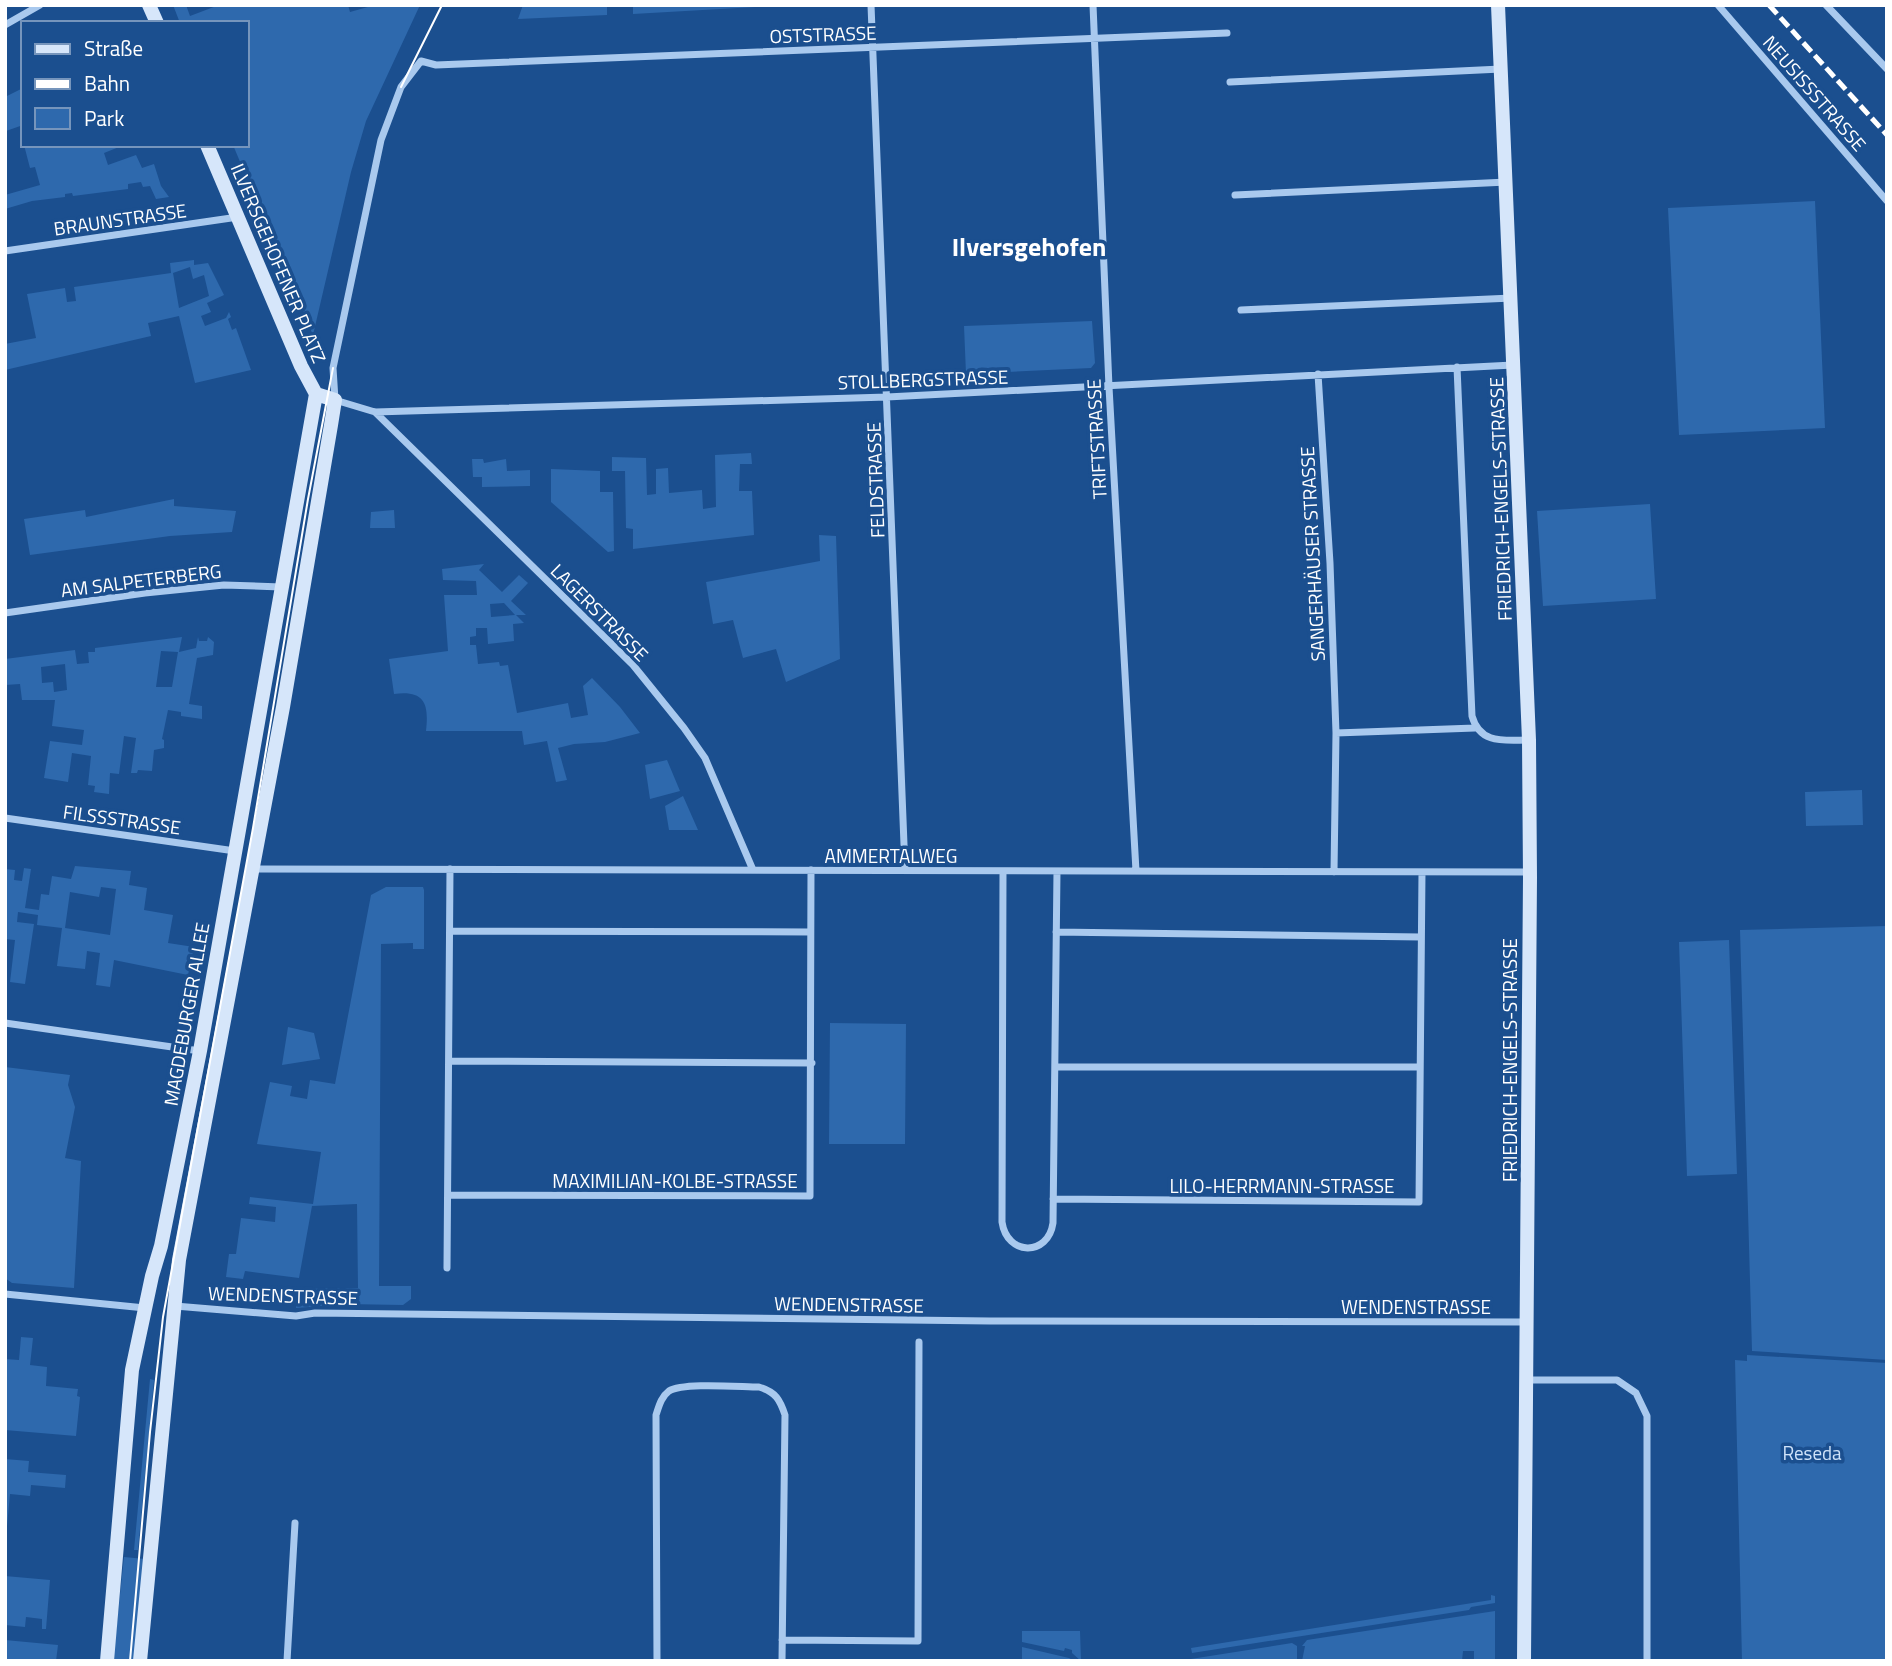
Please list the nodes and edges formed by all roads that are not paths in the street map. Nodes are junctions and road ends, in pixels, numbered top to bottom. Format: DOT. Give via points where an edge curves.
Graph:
graph roads {
  1 [pos="40,5"];
  2 [pos="149,5"];
  3 [pos="871,5"];
  4 [pos="1093,5"];
  5 [pos="1498,5"];
  6 [pos="1718,5"];
  7 [pos="1826,5"];
  8 [pos="156,21"];
  9 [pos="5,25"];
  10 [pos="1227,33"];
  11 [pos="1094,38"];
  12 [pos="873,47"];
  13 [pos="1501,69"];
  14 [pos="1887,69"];
  15 [pos="1230,82"];
  16 [pos="401,87"];
  17 [pos="208,147"];
  18 [pos="1507,182"];
  19 [pos="1235,195"];
  20 [pos="1887,201"];
  21 [pos="238,217"];
  22 [pos="5,251"];
  23 [pos="1512,298"];
  24 [pos="1241,310"];
  25 [pos="1513,365"];
  26 [pos="1457,367"];
  27 [pos="1318,374"];
  28 [pos="1109,387"];
  29 [pos="316,394"];
  30 [pos="887,397"];
  31 [pos="335,400"];
  32 [pos="375,412"];
  33 [pos="281,587"];
  34 [pos="5,613"];
  35 [pos="1475,728"];
  36 [pos="1336,733"];
  37 [pos="1529,740"];
  38 [pos="5,818"];
  39 [pos="235,851"];
  40 [pos="252,869"];
  41 [pos="450,869"];
  42 [pos="753,870"];
  43 [pos="811,870"];
  44 [pos="905,870"];
  45 [pos="1003,871"];
  46 [pos="1057,871"];
  47 [pos="1136,871"];
  48 [pos="1334,872"];
  49 [pos="1422,872"];
  50 [pos="1530,872"];
  51 [pos="450,931"];
  52 [pos="810,932"];
  53 [pos="1056,932"];
  54 [pos="1421,937"];
  55 [pos="5,1023"];
  56 [pos="200,1051"];
  57 [pos="449,1061"];
  58 [pos="812,1063"];
  59 [pos="1420,1067"];
  60 [pos="1055,1068"];
  61 [pos="448,1195"];
  62 [pos="1053,1199"];
  63 [pos="447,1268"];
  64 [pos="5,1294"];
  65 [pos="174,1306"];
  66 [pos="145,1308"];
  67 [pos="1525,1322"];
  68 [pos="919,1342"];
  69 [pos="1525,1380"];
  70 [pos="295,1523"];
  71 [pos="782,1640"];
  72 [pos="107,1661"];
  73 [pos="140,1661"];
  74 [pos="287,1661"];
  75 [pos="657,1661"];
  76 [pos="782,1661"];
  77 [pos="1524,1661"];
  78 [pos="1647,1661"];
  1 -- 9 [label="street"];
  2 -- 8 [label="main road"];
  3 -- 12 [label="street, FELDSTRASSE"];
  4 -- 11 [label="street, TRIFTSTRASSE"];
  5 -- 13 [label="main road, FRIEDRICH-ENGELS-STRASSE"];
  6 -- 20 [label="street, NEUSISSSTRASSE"];
  7 -- 14 [label="street"];
  10 -- 11 [label="street, OSTSTRASSE"];
  11 -- 12 [label="street, OSTSTRASSE"];
  11 -- 28 [label="street, TRIFTSTRASSE"];
  12 -- 16 [label="street, OSTSTRASSE" via="436,65 421,61"];
  12 -- 30 [label="street, FELDSTRASSE"];
  13 -- 15 [label="street"];
  13 -- 18 [label="main road, FRIEDRICH-ENGELS-STRASSE"];
  16 -- 31 [label="street, MAGDEBURGER ALLEE" via="382,140 333,368"];
  17 -- 21 [label="main road, ILVERSGEHOFENER PLATZ"];
  18 -- 19 [label="street"];
  18 -- 23 [label="main road, FRIEDRICH-ENGELS-STRASSE"];
  21 -- 22 [label="street, BRAUNSTRASSE"];
  21 -- 29 [label="main road, ILVERSGEHOFENER PLATZ"];
  23 -- 24 [label="street"];
  23 -- 25 [label="main road, FRIEDRICH-ENGELS-STRASSE"];
  25 -- 26 [label="street, STOLLBERGSTRASSE"];
  25 -- 37 [label="main road, FRIEDRICH-ENGELS-STRASSE"];
  26 -- 27 [label="street, STOLLBERGSTRASSE"];
  26 -- 35 [label="street, FRIEDRICH-ENGELS-STRASSE"];
  27 -- 28 [label="street, STOLLBERGSTRASSE"];
  27 -- 36 [label="street, SANGERHÄUSER STRASSE"];
  28 -- 30 [label="street, STOLLBERGSTRASSE"];
  28 -- 47 [label="street, TRIFTSTRASSE"];
  29 -- 31 [label="main road"];
  29 -- 33 [label="main road, MAGDEBURGER ALLEE"];
  30 -- 32 [label="street, STOLLBERGSTRASSE"];
  30 -- 44 [label="street, FELDSTRASSE"];
  31 -- 32 [label="street, STOLLBERGSTRASSE"];
  31 -- 40 [label="main road, MAGDEBURGER ALLEE"];
  32 -- 42 [label="street, LAGERSTRASSE" via="642,676 705,758"];
  33 -- 34 [label="street, AM SALPETERBERG" via="224,585"];
  33 -- 39 [label="main road, MAGDEBURGER ALLEE"];
  35 -- 36 [label="street"];
  35 -- 37 [label="street" via="1492,740"];
  36 -- 48 [label="street, SANGERHÄUSER STRASSE"];
  37 -- 50 [label="main road, FRIEDRICH-ENGELS-STRASSE"];
  38 -- 39 [label="street, FILSSSTRASSE"];
  39 -- 56 [label="main road, MAGDEBURGER ALLEE"];
  40 -- 41 [label="street, AMMERTALWEG"];
  40 -- 65 [label="main road, MAGDEBURGER ALLEE"];
  41 -- 42 [label="street, AMMERTALWEG"];
  41 -- 51 [label="street"];
  42 -- 43 [label="street, AMMERTALWEG"];
  43 -- 44 [label="street, AMMERTALWEG"];
  43 -- 52 [label="street, MAXIMILIAN-KOLBE-STRASSE"];
  44 -- 45 [label="street, AMMERTALWEG"];
  45 -- 46 [label="street, AMMERTALWEG"];
  45 -- 62 [label="street" via="1002,1222 1007,1238 1027,1248 1042,1243 1052,1231"];
  46 -- 47 [label="street, AMMERTALWEG"];
  46 -- 53 [label="street"];
  47 -- 48 [label="street, AMMERTALWEG"];
  48 -- 49 [label="street, AMMERTALWEG"];
  49 -- 50 [label="street, AMMERTALWEG"];
  49 -- 54 [label="street, LILO-HERRMANN-STRASSE"];
  50 -- 67 [label="main road, FRIEDRICH-ENGELS-STRASSE"];
  51 -- 52 [label="street"];
  51 -- 57 [label="street"];
  52 -- 58 [label="street, MAXIMILIAN-KOLBE-STRASSE"];
  53 -- 54 [label="street"];
  53 -- 60 [label="street"];
  54 -- 59 [label="street, LILO-HERRMANN-STRASSE"];
  55 -- 56 [label="street"];
  56 -- 66 [label="main road, MAGDEBURGER ALLEE"];
  57 -- 58 [label="street"];
  57 -- 61 [label="street"];
  58 -- 61 [label="street, MAXIMILIAN-KOLBE-STRASSE" via="810,1196"];
  59 -- 60 [label="street"];
  59 -- 62 [label="street, LILO-HERRMANN-STRASSE" via="1419,1202"];
  60 -- 62 [label="street"];
  61 -- 63 [label="street"];
  64 -- 66 [label="street"];
  65 -- 67 [label="street, WENDENSTRASSE" via="296,1316"];
  65 -- 73 [label="main road, MAGDEBURGER ALLEE"];
  66 -- 72 [label="main road, MAGDEBURGER ALLEE" via="132,1370"];
  67 -- 69 [label="main road, FRIEDRICH-ENGELS-STRASSE"];
  68 -- 71 [label="street, WENDENSTRASSE" via="918,1641"];
  69 -- 77 [label="main road, FRIEDRICH-ENGELS-STRASSE"];
  69 -- 78 [label="street" via="1617,1380 1636,1394 1647,1416"];
  70 -- 74 [label="street"];
  71 -- 75 [label="street" via="785,1415 780,1399 759,1387 690,1386 671,1390 660,1400 656,1415"];
  71 -- 76 [label="street"];
}
